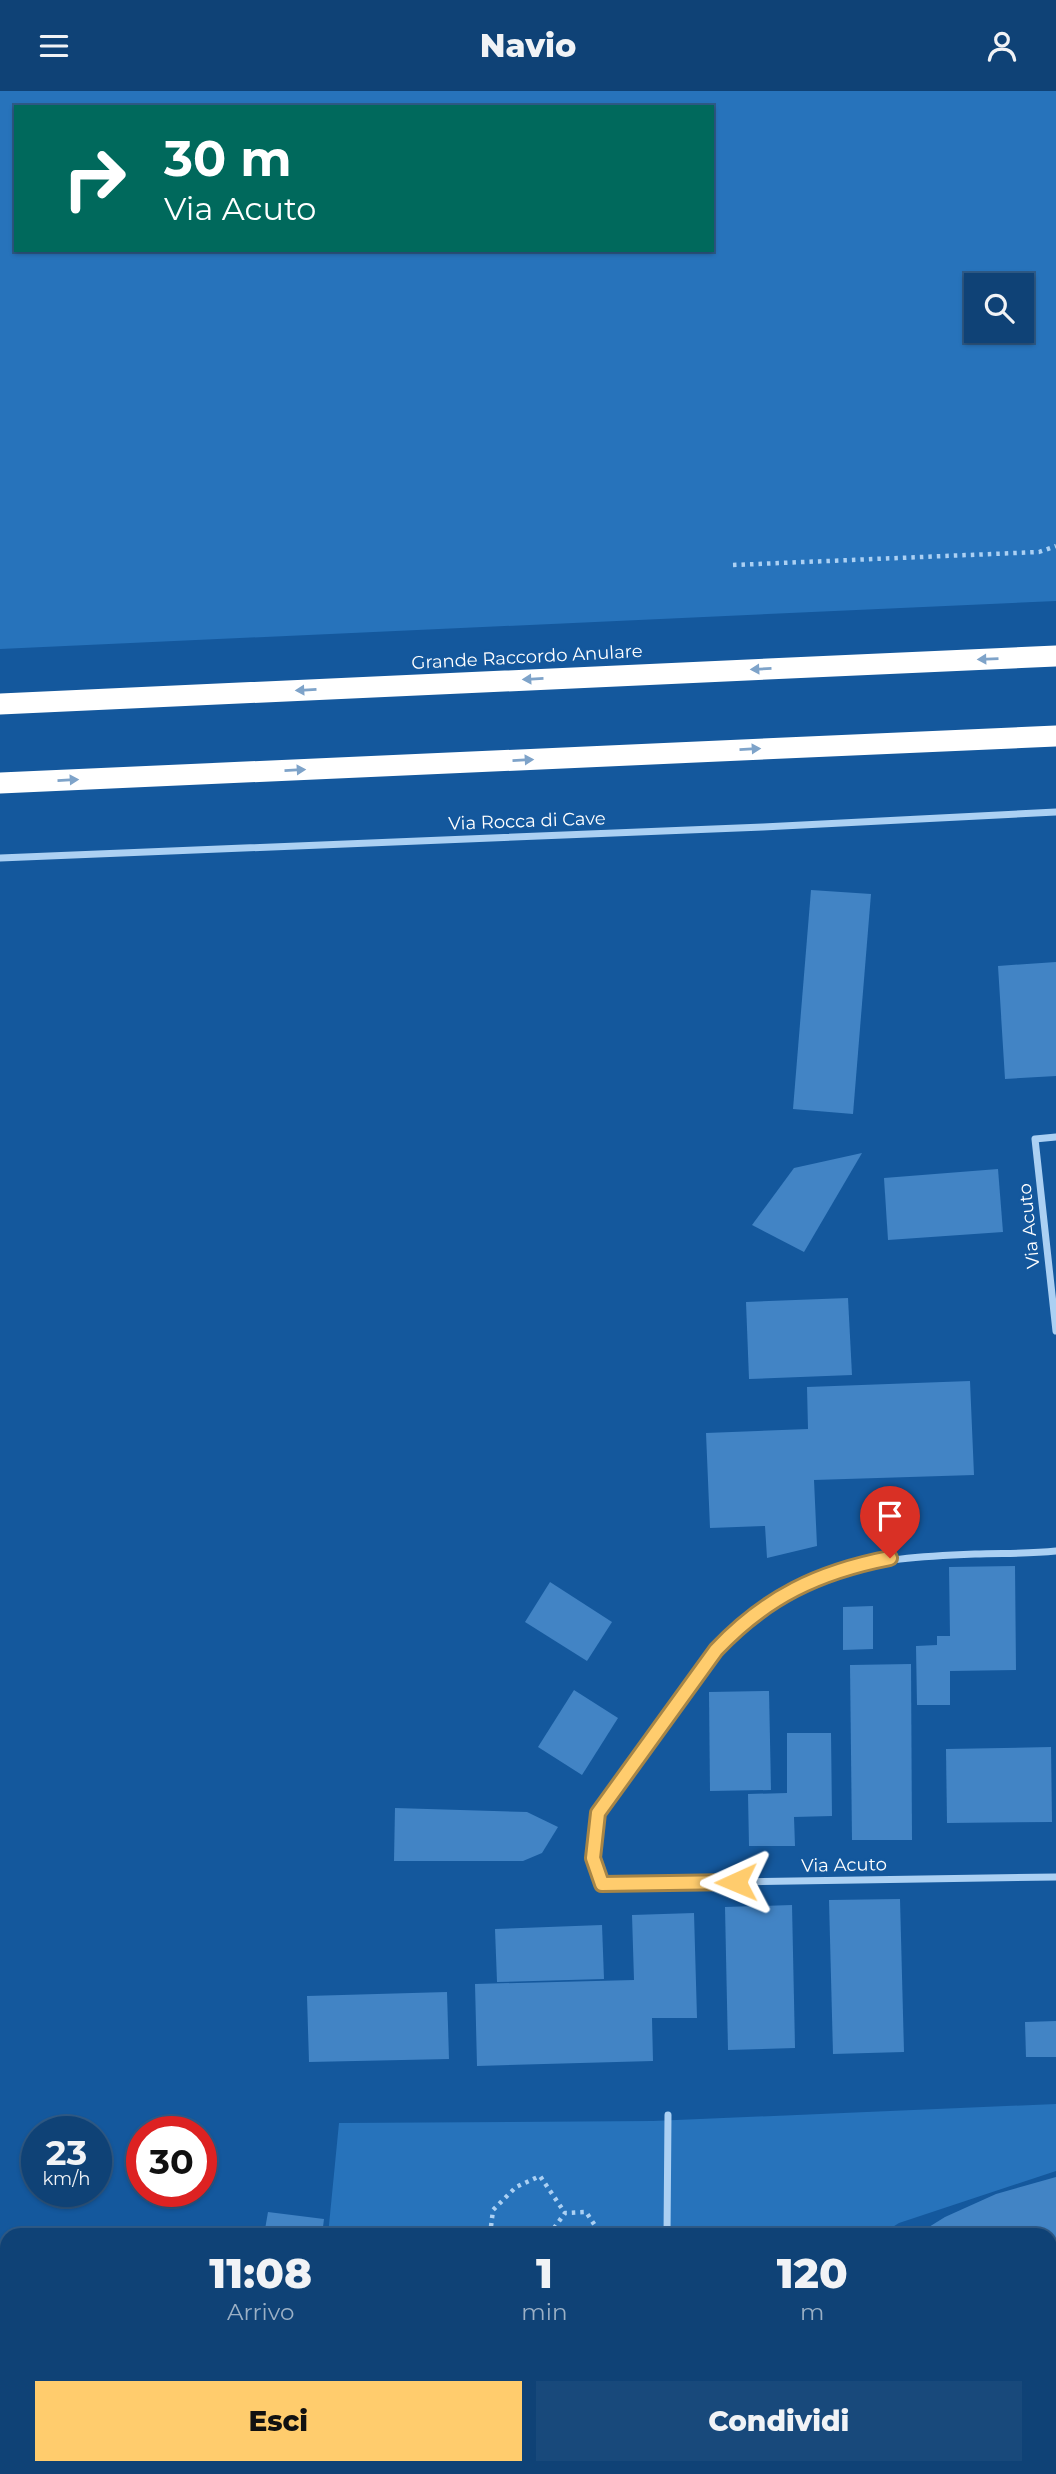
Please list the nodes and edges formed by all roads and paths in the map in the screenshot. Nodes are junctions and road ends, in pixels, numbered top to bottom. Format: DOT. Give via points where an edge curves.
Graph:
graph roads {
  1 [pos="1056,546"];
  2 [pos="733,565"];
  3 [pos="1056,656"];
  4 [pos="0,704"];
  5 [pos="1056,736"];
  6 [pos="0,783"];
  7 [pos="1056,811"];
  8 [pos="0,858"];
  9 [pos="1056,1137"];
  10 [pos="1056,1331"];
  11 [pos="1056,1551"];
  12 [pos="1056,1877"];
  13 [pos="668,2115"];
  14 [pos="565,2213"];
  15 [pos="491,2228"];
  16 [pos="554,2228"];
  17 [pos="596,2228"];
  18 [pos="667,2228"];
  1 -- 2 [label="path" via="1039,552"];
  3 -- 4 [label="highway, Grande Raccordo Anulare, one-way"];
  6 -- 5 [label="highway, one-way"];
  7 -- 8 [label="street, Via Rocca di Cave"];
  9 -- 10 [label="street, Via Acuto" via="1035,1139"];
  11 -- 12 [label="street, Via Acuto" via="877,1561 822,1575 766,1605 716,1650 598,1813 593,1858 602,1884"];
  13 -- 18 [label="street"];
  14 -- 15 [label="path" via="540,2176 516,2186 493,2210"];
  14 -- 16 [label="path"];
  14 -- 17 [label="path" via="586,2212"];
}
